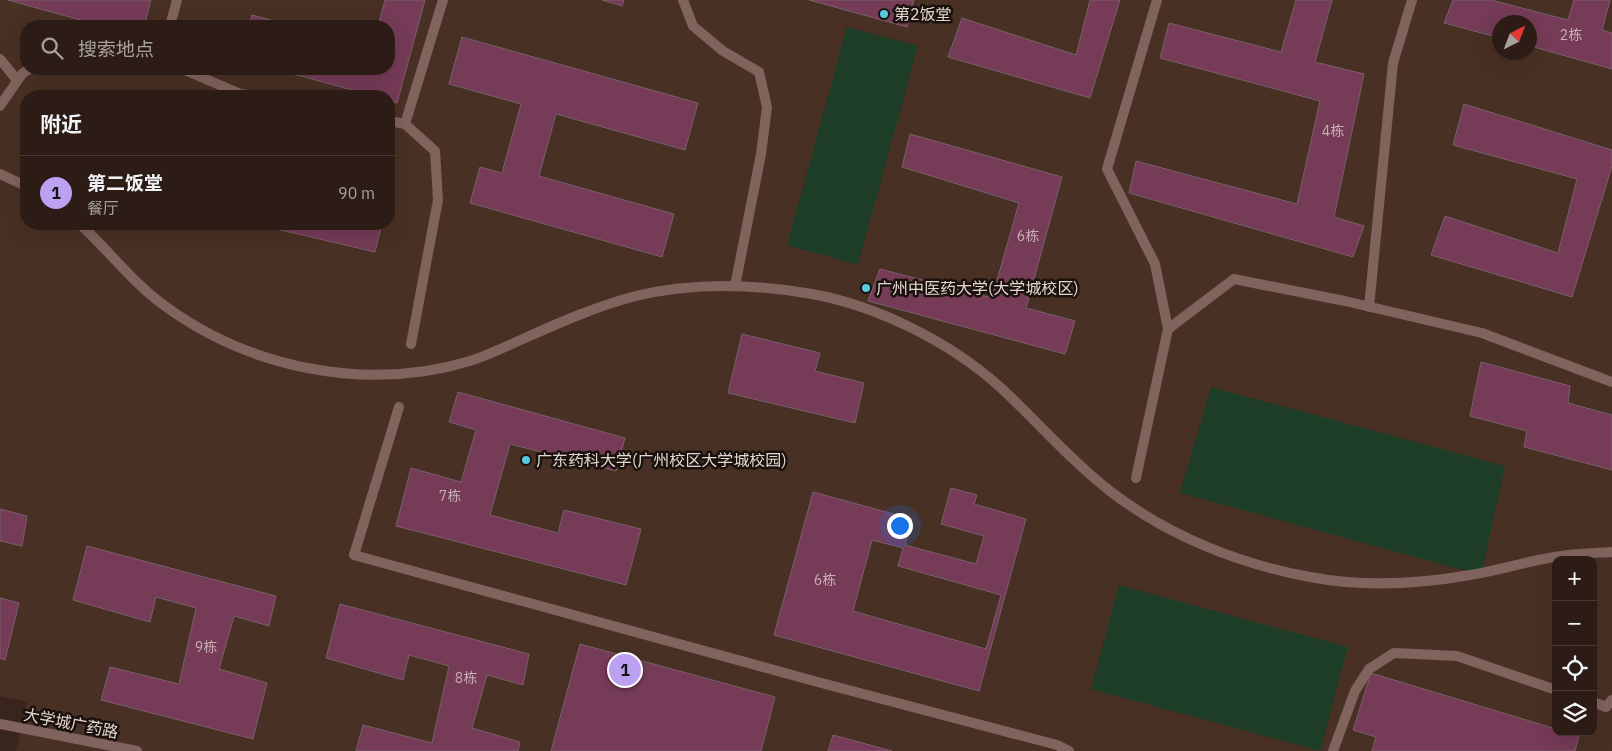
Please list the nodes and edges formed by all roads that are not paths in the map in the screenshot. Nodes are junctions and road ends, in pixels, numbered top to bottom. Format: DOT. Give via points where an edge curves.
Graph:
graph roads {
  1 [pos="177,0"];
  2 [pos="443,0"];
  3 [pos="683,0"];
  4 [pos="1158,0"];
  5 [pos="1412,0"];
  6 [pos="172,20"];
  7 [pos="0,59"];
  8 [pos="21,75"];
  9 [pos="196,75"];
  10 [pos="17,80"];
  11 [pos="232,90"];
  12 [pos="0,106"];
  13 [pos="395,122"];
  14 [pos="405,124"];
  15 [pos="0,174"];
  16 [pos="20,183"];
  17 [pos="86,230"];
  18 [pos="735,286"];
  19 [pos="1369,307"];
  20 [pos="1168,329"];
  21 [pos="411,344"];
  22 [pos="1612,382"];
  23 [pos="399,407"];
  24 [pos="1136,478"];
  25 [pos="1612,552"];
  26 [pos="1552,689"];
  27 [pos="1612,700"];
  28 [pos="1597,704"];
  29 [pos="0,724"];
  30 [pos="137,751"];
  31 [pos="1069,751"];
  32 [pos="1333,751"];
  1 -- 6 [label="lane"];
  2 -- 14 [label="lane"];
  3 -- 18 [label="lane" via="693,26 723,51 759,72 767,107"];
  4 -- 20 [label="lane" via="1106,169 1154,264"];
  5 -- 19 [label="lane" via="1393,64"];
  7 -- 10 [label="lane"];
  8 -- 10 [label="lane"];
  9 -- 11 [label="lane"];
  10 -- 12 [label="lane"];
  13 -- 14 [label="lane"];
  14 -- 21 [label="lane" via="435,151 438,200"];
  15 -- 16 [label="lane"];
  17 -- 18 [label="lane" via="134,280 193,325 228,343 282,363 334,372 414,372 468,362 574,316 636,296 699,287"];
  18 -- 25 [label="lane" via="817,295 907,326 989,377 1080,465 1130,506 1191,540 1254,564 1314,578 1408,582 1471,575 1561,556"];
  19 -- 20 [label="lane" via="1234,280"];
  19 -- 22 [label="lane" via="1482,333"];
  20 -- 24 [label="lane"];
  23 -- 31 [label="lane" via="354,555 1057,745"];
  26 -- 32 [label="lane" via="1457,656 1394,653 1370,669 1355,691"];
  27 -- 28 [label="lane" via="1606,707"];
  29 -- 30 [label="lane, 大学城广药路"];
}
